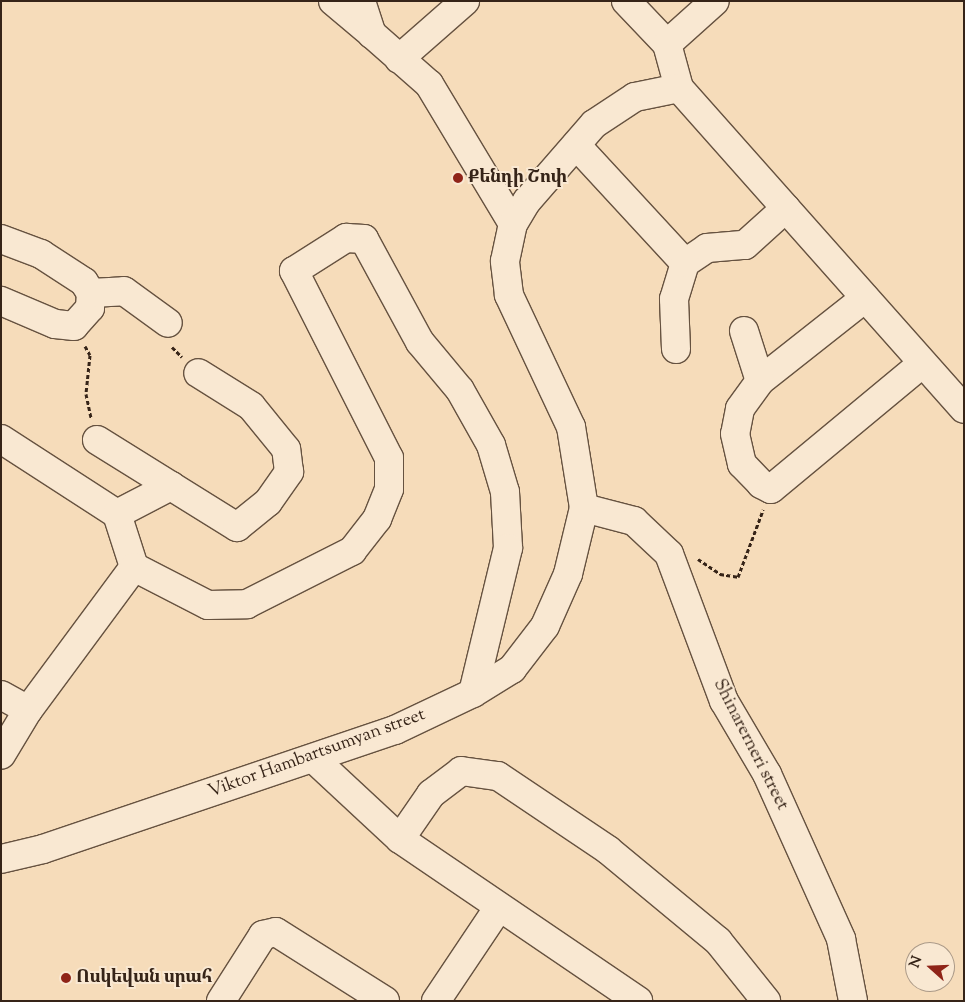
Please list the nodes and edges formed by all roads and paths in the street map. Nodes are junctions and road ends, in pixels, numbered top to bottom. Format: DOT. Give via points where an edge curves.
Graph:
graph roads {
  1 [pos="333,1"];
  2 [pos="361,1"];
  3 [pos="465,1"];
  4 [pos="626,1"];
  5 [pos="715,1"];
  6 [pos="372,34"];
  7 [pos="667,44"];
  8 [pos="400,59"];
  9 [pos="680,88"];
  10 [pos="576,145"];
  11 [pos="786,208"];
  12 [pos="513,224"];
  13 [pos="1,239"];
  14 [pos="685,263"];
  15 [pos="91,293"];
  16 [pos="865,298"];
  17 [pos="1,301"];
  18 [pos="168,322"];
  19 [pos="74,326"];
  20 [pos="744,331"];
  21 [pos="676,349"];
  22 [pos="923,363"];
  23 [pos="198,373"];
  24 [pos="760,381"];
  25 [pos="964,409"];
  26 [pos="1,439"];
  27 [pos="97,440"];
  28 [pos="171,486"];
  29 [pos="771,489"];
  30 [pos="584,508"];
  31 [pos="117,514"];
  32 [pos="669,554"];
  33 [pos="134,567"];
  34 [pos="1,694"];
  35 [pos="473,694"];
  36 [pos="28,710"];
  37 [pos="1,755"];
  38 [pos="314,759"];
  39 [pos="400,839"];
  40 [pos="1,859"];
  41 [pos="499,906"];
  42 [pos="221,1001"];
  43 [pos="385,1001"];
  44 [pos="436,1001"];
  45 [pos="638,1001"];
  46 [pos="766,1001"];
  47 [pos="853,1001"];
  1 -- 6 [label="street"];
  2 -- 6 [label="street"];
  3 -- 8 [label="street"];
  4 -- 7 [label="street"];
  5 -- 7 [label="street"];
  6 -- 8 [label="street"];
  7 -- 9 [label="street"];
  8 -- 12 [label="street" via="429,84"];
  9 -- 10 [label="street, Viktor Hambartsumyan street" via="635,97 594,124"];
  9 -- 11 [label="street"];
  10 -- 12 [label="street, Viktor Hambartsumyan street" via="527,201"];
  10 -- 14 [label="street"];
  11 -- 14 [label="street" via="745,245 707,248"];
  11 -- 16 [label="street"];
  12 -- 30 [label="street, Viktor Hambartsumyan street" via="505,261 509,295 571,427"];
  13 -- 15 [label="street" via="42,254 84,282"];
  14 -- 21 [label="street" via="674,298"];
  15 -- 18 [label="street" via="124,291"];
  15 -- 19 [label="street" via="90,308"];
  16 -- 22 [label="street"];
  16 -- 24 [label="street"];
  17 -- 19 [label="street" via="55,324"];
  18 -- 23 [label="path" via="170,345"];
  19 -- 27 [label="path" via="90,355 86,394"];
  20 -- 24 [label="street"];
  22 -- 25 [label="street"];
  22 -- 29 [label="street"];
  23 -- 28 [label="street" via="251,406 286,449 289,472 268,502 237,527"];
  24 -- 29 [label="street" via="740,409 735,434 742,464 761,484"];
  26 -- 31 [label="street"];
  27 -- 28 [label="street"];
  28 -- 31 [label="street"];
  29 -- 32 [label="path" via="738,576 720,574 683,548"];
  30 -- 32 [label="street, Shinarerneri street" via="634,521"];
  30 -- 35 [label="street, Viktor Hambartsumyan street" via="571,566 545,626 512,669"];
  31 -- 33 [label="street"];
  32 -- 47 [label="street, Shinarerneri street" via="724,701 767,774 841,939"];
  33 -- 35 [label="street" via="208,605 247,604 352,551 377,519 389,489 389,458 294,271 346,238 364,239 420,342 460,390 491,445 505,492 508,548"];
  33 -- 36 [label="street"];
  34 -- 36 [label="street"];
  35 -- 38 [label="street, Viktor Hambartsumyan street" via="395,730"];
  36 -- 37 [label="street"];
  38 -- 39 [label="street"];
  38 -- 40 [label="street, Viktor Hambartsumyan street"];
  39 -- 41 [label="street"];
  39 -- 46 [label="street" via="431,794 461,771 498,776 608,850 718,941"];
  41 -- 44 [label="street"];
  41 -- 45 [label="street"];
  42 -- 43 [label="street" via="263,935 276,932"];
}
